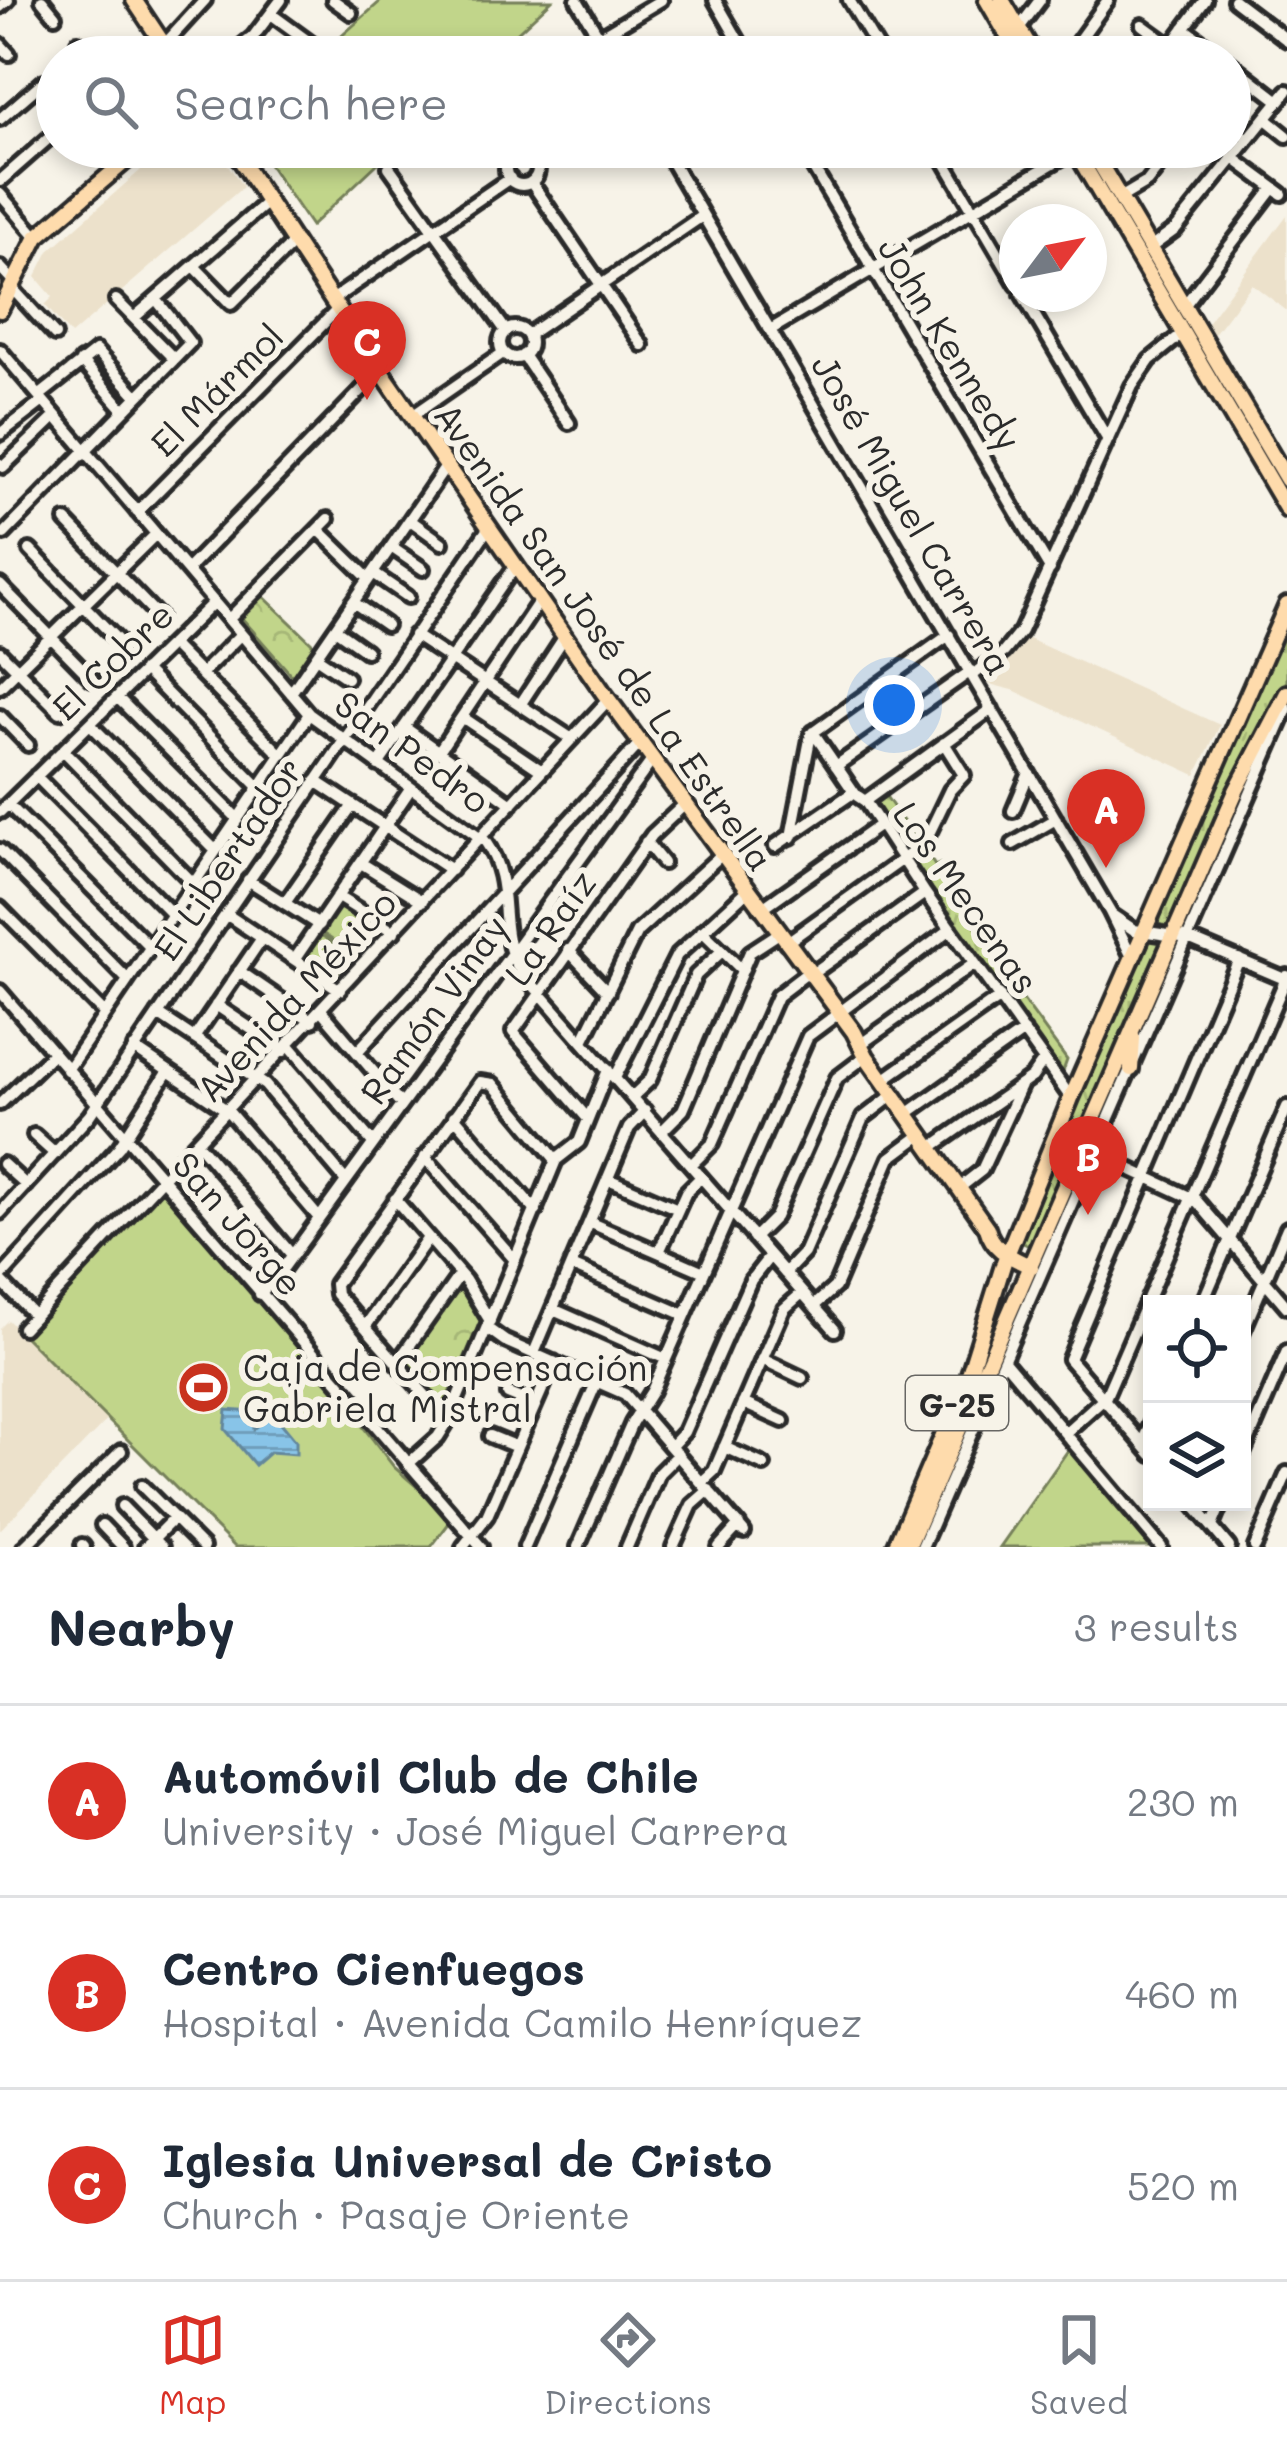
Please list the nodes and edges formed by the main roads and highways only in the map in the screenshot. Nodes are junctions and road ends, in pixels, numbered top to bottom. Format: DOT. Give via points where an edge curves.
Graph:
graph roads {
  1 [pos="987,0"];
  2 [pos="1003,0"];
  3 [pos="140,3"];
  4 [pos="157,36"];
  5 [pos="1008,36"];
  6 [pos="1024,36"];
  7 [pos="117,168"];
  8 [pos="245,168"];
  9 [pos="1090,168"];
  10 [pos="1095,168"];
  11 [pos="0,310"];
  12 [pos="1287,479"];
  13 [pos="1287,510"];
  14 [pos="1287,605"];
  15 [pos="1287,693"];
  16 [pos="1134,1028"];
  17 [pos="1131,1069"];
  18 [pos="1060,1233"];
  19 [pos="1009,1250"];
  20 [pos="1035,1258"];
  21 [pos="997,1346"];
  22 [pos="1005,1362"];
  23 [pos="895,1547"];
  24 [pos="908,1547"];
  1 -- 5 [label="main road"];
  2 -- 6 [label="main road"];
  3 -- 4 [label="main road"];
  7 -- 11 [label="main road" via="38,237"];
  8 -- 19 [label="main road, Avenida San José de La Estrella" via="996,1248"];
  9 -- 13 [label="main road"];
  10 -- 12 [label="main road"];
  14 -- 19 [label="main road, G-25"];
  15 -- 16 [label="main road, G-25" via="1245,770 1181,937"];
  16 -- 17 [label="main road"];
  16 -- 20 [label="main road, G-25"];
  18 -- 20 [label="main road"];
  19 -- 20 [label="main road, Avenida San José de La Estrella"];
  19 -- 23 [label="main road, G-25" via="968,1377"];
  20 -- 21 [label="main road, G-25"];
  21 -- 22 [label="main road"];
  21 -- 24 [label="main road, G-25"];
}
